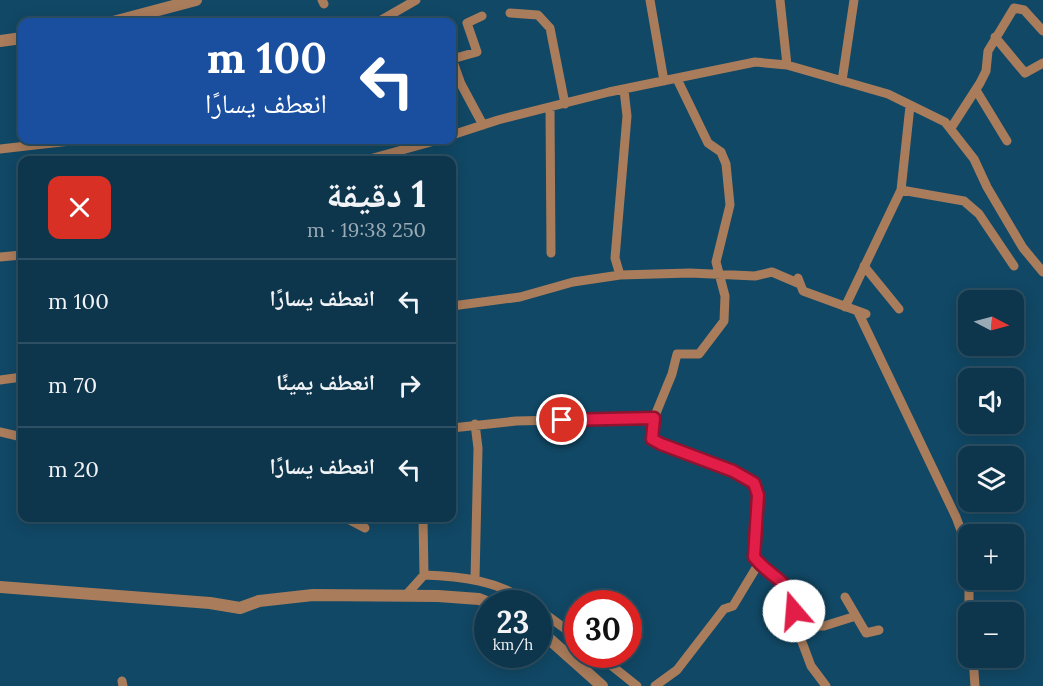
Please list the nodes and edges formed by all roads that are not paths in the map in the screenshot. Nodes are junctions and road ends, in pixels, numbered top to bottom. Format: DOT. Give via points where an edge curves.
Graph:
graph roads {
  1 [pos="196,0"];
  2 [pos="416,0"];
  3 [pos="650,0"];
  4 [pos="780,0"];
  5 [pos="854,0"];
  6 [pos="510,13"];
  7 [pos="482,16"];
  8 [pos="128,18"];
  9 [pos="385,18"];
  10 [pos="1043,31"];
  11 [pos="995,37"];
  12 [pos="18,39"];
  13 [pos="0,41"];
  14 [pos="456,58"];
  15 [pos="1043,63"];
  16 [pos="787,65"];
  17 [pos="456,70"];
  18 [pos="677,79"];
  19 [pos="664,81"];
  20 [pos="842,81"];
  21 [pos="624,90"];
  22 [pos="976,90"];
  23 [pos="565,104"];
  24 [pos="910,106"];
  25 [pos="550,107"];
  26 [pos="483,125"];
  27 [pos="951,128"];
  28 [pos="456,134"];
  29 [pos="1006,141"];
  30 [pos="44,144"];
  31 [pos="424,144"];
  32 [pos="0,149"];
  33 [pos="380,156"];
  34 [pos="901,190"];
  35 [pos="551,253"];
  36 [pos="18,255"];
  37 [pos="0,257"];
  38 [pos="864,266"];
  39 [pos="1014,266"];
  40 [pos="1043,272"];
  41 [pos="620,275"];
  42 [pos="721,275"];
  43 [pos="456,305"];
  44 [pos="845,307"];
  45 [pos="899,309"];
  46 [pos="18,378"];
  47 [pos="0,380"];
  48 [pos="654,418"];
  49 [pos="475,424"];
  50 [pos="456,427"];
  51 [pos="0,432"];
  52 [pos="18,436"];
  53 [pos="354,522"];
  54 [pos="423,522"];
  55 [pos="958,524"];
  56 [pos="365,528"];
  57 [pos="759,563"];
  58 [pos="424,575"];
  59 [pos="475,579"];
  60 [pos="0,587"];
  61 [pos="504,590"];
  62 [pos="406,596"];
  63 [pos="845,597"];
  64 [pos="474,599"];
  65 [pos="856,616"];
  66 [pos="796,626"];
  67 [pos="879,630"];
  68 [pos="552,641"];
  69 [pos="614,668"];
  70 [pos="974,668"];
  71 [pos="602,686"];
  72 [pos="637,686"];
  73 [pos="655,686"];
  74 [pos="826,686"];
  75 [pos="975,686"];
  1 -- 8 [label="street"];
  2 -- 9 [label="street"];
  3 -- 19 [label="street"];
  4 -- 16 [label="street"];
  5 -- 20 [label="street"];
  6 -- 23 [label="street" via="538,15 550,28"];
  7 -- 14 [label="street" via="467,22 477,52"];
  10 -- 11 [label="street" via="1024,10 1014,8"];
  11 -- 15 [label="street" via="1025,73"];
  11 -- 22 [label="street" via="988,51 986,71"];
  12 -- 13 [label="street"];
  16 -- 18 [label="street" via="755,62"];
  16 -- 20 [label="street"];
  17 -- 26 [label="street"];
  18 -- 19 [label="street"];
  18 -- 42 [label="street" via="708,142 721,152 726,164 730,205 716,262"];
  19 -- 21 [label="street"];
  20 -- 24 [label="street" via="888,94"];
  21 -- 23 [label="street"];
  21 -- 41 [label="street" via="627,116 615,258"];
  22 -- 27 [label="street"];
  22 -- 29 [label="street"];
  23 -- 25 [label="street"];
  24 -- 27 [label="street"];
  24 -- 34 [label="street"];
  25 -- 26 [label="street"];
  25 -- 35 [label="street"];
  26 -- 28 [label="street"];
  27 -- 40 [label="street" via="974,159 1023,248"];
  30 -- 32 [label="street"];
  31 -- 33 [label="street"];
  34 -- 38 [label="street"];
  34 -- 39 [label="street" via="964,201 980,213"];
  36 -- 37 [label="street"];
  38 -- 44 [label="street"];
  38 -- 45 [label="street"];
  41 -- 42 [label="street"];
  41 -- 43 [label="street" via="573,282 520,297"];
  42 -- 44 [label="street" via="772,272 798,280 803,291"];
  42 -- 48 [label="street" via="724,321 699,354 677,354"];
  44 -- 55 [label="street" via="862,313"];
  46 -- 47 [label="street"];
  48 -- 49 [label="street"];
  48 -- 57 [label="street" via="652,439 754,483 758,495 754,557"];
  49 -- 50 [label="street"];
  49 -- 59 [label="street"];
  51 -- 52 [label="street"];
  53 -- 56 [label="street"];
  54 -- 58 [label="street"];
  57 -- 66 [label="street" via="786,584 792,596"];
  57 -- 73 [label="street" via="733,606 724,609 677,670"];
  58 -- 59 [label="street"];
  58 -- 62 [label="street"];
  59 -- 61 [label="street"];
  60 -- 62 [label="street" via="240,608 313,595"];
  62 -- 64 [label="street"];
  63 -- 65 [label="street"];
  65 -- 66 [label="street" via="824,626"];
  65 -- 67 [label="street" via="866,633"];
  66 -- 74 [label="street" via="811,666"];
  68 -- 71 [label="street"];
  69 -- 72 [label="street"];
  70 -- 75 [label="street"];
}
